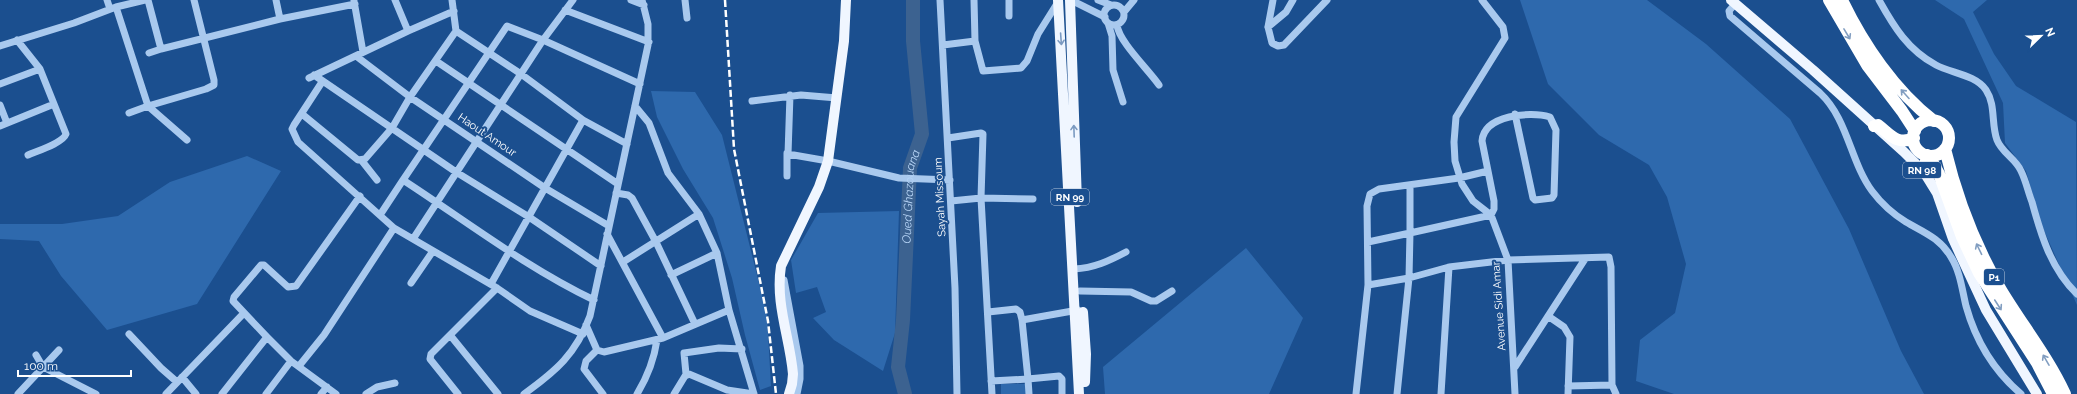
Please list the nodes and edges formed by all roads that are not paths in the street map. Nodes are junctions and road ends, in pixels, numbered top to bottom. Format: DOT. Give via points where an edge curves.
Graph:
graph roads {
  1 [pos="107,0"];
  2 [pos="146,0"];
  3 [pos="194,0"];
  4 [pos="276,0"];
  5 [pos="395,0"];
  6 [pos="452,0"];
  7 [pos="573,0"];
  8 [pos="631,0"];
  9 [pos="685,0"];
  10 [pos="846,0"];
  11 [pos="940,0"];
  12 [pos="974,0"];
  13 [pos="1008,0"];
  14 [pos="1070,0"];
  15 [pos="1098,0"];
  16 [pos="1134,0"];
  17 [pos="1273,0"];
  18 [pos="1293,0"];
  19 [pos="1327,0"];
  20 [pos="1482,0"];
  21 [pos="1828,0"];
  22 [pos="1842,0"];
  23 [pos="1879,0"];
  24 [pos="1058,1"];
  25 [pos="355,2"];
  26 [pos="643,2"];
  27 [pos="1732,2"];
  28 [pos="1111,6"];
  29 [pos="113,8"];
  30 [pos="565,10"];
  31 [pos="454,11"];
  32 [pos="1124,12"];
  33 [pos="1009,16"];
  34 [pos="687,18"];
  35 [pos="280,19"];
  36 [pos="1106,20"];
  37 [pos="1117,25"];
  38 [pos="1268,27"];
  39 [pos="456,30"];
  40 [pos="408,31"];
  41 [pos="203,38"];
  42 [pos="17,40"];
  43 [pos="543,40"];
  44 [pos="975,41"];
  45 [pos="649,42"];
  46 [pos="942,45"];
  47 [pos="0,46"];
  48 [pos="161,49"];
  49 [pos="363,52"];
  50 [pos="489,53"];
  51 [pos="149,54"];
  52 [pos="356,56"];
  53 [pos="436,61"];
  54 [pos="1067,64"];
  55 [pos="40,69"];
  56 [pos="521,74"];
  57 [pos="322,82"];
  58 [pos="468,83"];
  59 [pos="0,84"];
  60 [pos="640,84"];
  61 [pos="1159,85"];
  62 [pos="790,95"];
  63 [pos="410,97"];
  64 [pos="837,98"];
  65 [pos="752,101"];
  66 [pos="1122,102"];
  67 [pos="54,104"];
  68 [pos="500,104"];
  69 [pos="0,106"];
  70 [pos="148,106"];
  71 [pos="635,106"];
  72 [pos="129,113"];
  73 [pos="302,114"];
  74 [pos="1516,114"];
  75 [pos="444,119"];
  76 [pos="583,120"];
  77 [pos="1934,121"];
  78 [pos="7,123"];
  79 [pos="0,126"];
  80 [pos="1874,126"];
  81 [pos="392,128"];
  82 [pos="948,138"];
  83 [pos="187,140"];
  84 [pos="476,141"];
  85 [pos="627,144"];
  86 [pos="1897,146"];
  87 [pos="1920,147"];
  88 [pos="566,149"];
  89 [pos="1945,149"];
  90 [pos="423,150"];
  91 [pos="787,153"];
  92 [pos="28,155"];
  93 [pos="362,161"];
  94 [pos="828,161"];
  95 [pos="1921,169"];
  96 [pos="1488,171"];
  97 [pos="456,172"];
  98 [pos="787,176"];
  99 [pos="1459,178"];
  100 [pos="378,180"];
  101 [pos="403,180"];
  102 [pos="950,180"];
  103 [pos="618,184"];
  104 [pos="1410,186"];
  105 [pos="545,188"];
  106 [pos="616,193"];
  107 [pos="360,196"];
  108 [pos="981,198"];
  109 [pos="1033,199"];
  110 [pos="951,200"];
  111 [pos="436,201"];
  112 [pos="699,214"];
  113 [pos="380,215"];
  114 [pos="1491,215"];
  115 [pos="529,217"];
  116 [pos="609,226"];
  117 [pos="394,228"];
  118 [pos="1410,232"];
  119 [pos="607,234"];
  120 [pos="413,239"];
  121 [pos="656,242"];
  122 [pos="1368,242"];
  123 [pos="433,251"];
  124 [pos="509,251"];
  125 [pos="1126,252"];
  126 [pos="717,253"];
  127 [pos="786,254"];
  128 [pos="1585,259"];
  129 [pos="1508,260"];
  130 [pos="623,262"];
  131 [pos="601,266"];
  132 [pos="1450,267"];
  133 [pos="1077,269"];
  134 [pos="672,275"];
  135 [pos="1409,278"];
  136 [pos="412,283"];
  137 [pos="1368,285"];
  138 [pos="494,286"];
  139 [pos="1080,291"];
  140 [pos="1172,291"];
  141 [pos="2077,294"];
  142 [pos="594,300"];
  143 [pos="729,310"];
  144 [pos="1079,310"];
  145 [pos="988,312"];
  146 [pos="244,313"];
  147 [pos="1548,316"];
  148 [pos="1022,320"];
  149 [pos="695,324"];
  150 [pos="586,325"];
  151 [pos="129,334"];
  152 [pos="583,334"];
  153 [pos="450,335"];
  154 [pos="267,337"];
  155 [pos="660,339"];
  156 [pos="742,349"];
  157 [pos="59,350"];
  158 [pos="597,350"];
  159 [pos="36,355"];
  160 [pos="292,361"];
  161 [pos="299,366"];
  162 [pos="43,367"];
  163 [pos="1515,367"];
  164 [pos="686,374"];
  165 [pos="1028,379"];
  166 [pos="179,380"];
  167 [pos="991,382"];
  168 [pos="395,383"];
  169 [pos="1612,385"];
  170 [pos="1568,386"];
  171 [pos="327,387"];
  172 [pos="726,392"];
  173 [pos="18,394"];
  174 [pos="96,394"];
  175 [pos="166,394"];
  176 [pos="196,394"];
  177 [pos="222,394"];
  178 [pos="266,394"];
  179 [pos="321,394"];
  180 [pos="336,394"];
  181 [pos="366,394"];
  182 [pos="458,394"];
  183 [pos="498,394"];
  184 [pos="524,394"];
  185 [pos="603,394"];
  186 [pos="637,394"];
  187 [pos="674,394"];
  188 [pos="754,394"];
  189 [pos="788,394"];
  190 [pos="797,394"];
  191 [pos="957,394"];
  192 [pos="992,394"];
  193 [pos="1029,394"];
  194 [pos="1062,394"];
  195 [pos="1079,394"];
  196 [pos="1085,394"];
  197 [pos="1356,394"];
  198 [pos="1397,394"];
  199 [pos="1441,394"];
  200 [pos="1516,394"];
  201 [pos="1568,394"];
  202 [pos="1616,394"];
  203 [pos="2021,394"];
  204 [pos="2037,394"];
  205 [pos="2053,394"];
  206 [pos="2064,394"];
  1 -- 29 [label="street"];
  2 -- 29 [label="street"];
  2 -- 48 [label="street"];
  3 -- 41 [label="street"];
  4 -- 35 [label="street"];
  5 -- 40 [label="street"];
  6 -- 31 [label="street"];
  7 -- 30 [label="street"];
  8 -- 26 [label="street"];
  9 -- 34 [label="street"];
  10 -- 64 [label="main road"];
  11 -- 46 [label="street, Sayah Missoum"];
  12 -- 44 [label="street"];
  13 -- 33 [label="street"];
  14 -- 36 [label="street"];
  14 -- 54 [label="main road, RN 99"];
  15 -- 28 [label="street"];
  16 -- 32 [label="street"];
  17 -- 38 [label="street"];
  18 -- 38 [label="street" via="1286,12"];
  19 -- 38 [label="street" via="1284,45 1272,43"];
  20 -- 99 [label="street" via="1505,32 1505,38 1456,117 1454,142"];
  21 -- 87 [label="highway, one-way" via="1867,65 1902,111"];
  77 -- 22 [label="highway, one-way" via="1914,103 1891,76 1868,45"];
  23 -- 141 [label="street" via="1896,31 1917,53 1946,70 1975,80 1987,91 1999,144 2020,168 2045,245 2063,277"];
  24 -- 44 [label="street" via="1021,68 983,70"];
  24 -- 54 [label="main road, RN 99, one-way"];
  25 -- 35 [label="street"];
  25 -- 49 [label="street"];
  26 -- 45 [label="street"];
  27 -- 80 [label="main road, RN 98" via="1813,70"];
  27 -- 203 [label="street" via="1730,16 1830,103 1838,116 1860,172 1879,200 1896,215 1936,239 1947,250 1957,269 1970,322 1981,346 1995,369"];
  28 -- 32 [label="street" via="1117,6"];
  28 -- 36 [label="street" via="1105,11"];
  29 -- 42 [label="street"];
  29 -- 70 [label="street"];
  30 -- 43 [label="street"];
  30 -- 45 [label="street"];
  31 -- 39 [label="street"];
  31 -- 40 [label="street"];
  32 -- 37 [label="street" via="1123,20"];
  35 -- 41 [label="street"];
  36 -- 37 [label="street"];
  36 -- 66 [label="street" via="1112,36 1113,70"];
  37 -- 61 [label="street" via="1127,45"];
  39 -- 50 [label="street"];
  39 -- 53 [label="street"];
  40 -- 49 [label="street"];
  41 -- 48 [label="street"];
  41 -- 70 [label="street" via="214,80 212,86"];
  42 -- 47 [label="street"];
  42 -- 55 [label="street"];
  43 -- 50 [label="street" via="509,26"];
  43 -- 56 [label="street"];
  43 -- 60 [label="street"];
  44 -- 46 [label="street"];
  45 -- 60 [label="street"];
  46 -- 82 [label="street, Sayah Missoum"];
  48 -- 51 [label="street"];
  49 -- 52 [label="street"];
  50 -- 56 [label="street"];
  50 -- 58 [label="street"];
  52 -- 57 [label="street" via="312,76"];
  52 -- 63 [label="street, Haout Amour"];
  53 -- 58 [label="street"];
  53 -- 63 [label="street"];
  54 -- 133 [label="main road, RN 99"];
  55 -- 59 [label="street"];
  55 -- 67 [label="street"];
  56 -- 68 [label="street"];
  56 -- 76 [label="street"];
  57 -- 73 [label="street"];
  57 -- 81 [label="street"];
  58 -- 68 [label="street"];
  58 -- 75 [label="street"];
  60 -- 71 [label="street"];
  62 -- 64 [label="street"];
  62 -- 65 [label="street"];
  62 -- 91 [label="street"];
  63 -- 75 [label="street, Haout Amour"];
  63 -- 81 [label="street"];
  64 -- 94 [label="main road"];
  67 -- 78 [label="street"];
  67 -- 92 [label="street" via="66,136 57,143"];
  68 -- 84 [label="street"];
  68 -- 88 [label="street"];
  69 -- 78 [label="street"];
  70 -- 72 [label="street"];
  70 -- 83 [label="street"];
  71 -- 85 [label="street"];
  71 -- 112 [label="street" via="648,123 668,173"];
  73 -- 93 [label="street"];
  73 -- 107 [label="street" via="292,130 298,142"];
  74 -- 74 [label="street" via="1543,115 1550,117 1554,123 1556,130 1552,198 1533,198"];
  74 -- 96 [label="street" via="1496,123 1482,135"];
  75 -- 84 [label="street, Haout Amour"];
  75 -- 90 [label="street"];
  76 -- 85 [label="street"];
  76 -- 88 [label="street"];
  77 -- 87 [label="highway" via="1922,123"];
  77 -- 89 [label="highway" via="1944,126 1948,132 1949,138"];
  78 -- 79 [label="street"];
  80 -- 86 [label="main road, RN 98"];
  80 -- 87 [label="highway" via="1878,125 1897,140"];
  81 -- 90 [label="street"];
  81 -- 93 [label="street"];
  82 -- 102 [label="street, Sayah Missoum"];
  82 -- 108 [label="street" via="983,134"];
  84 -- 97 [label="street"];
  84 -- 105 [label="street, Haout Amour"];
  85 -- 103 [label="street"];
  86 -- 87 [label="highway"];
  86 -- 95 [label="main road, RN 98"];
  87 -- 89 [label="highway" via="1938,154"];
  87 -- 95 [label="highway"];
  87 -- 205 [label="highway, P1, one-way" via="1939,174 1962,237 1979,273 2037,363"];
  88 -- 103 [label="street"];
  88 -- 105 [label="street"];
  206 -- 89 [label="highway, P1, one-way" via="2036,342 2002,291 1981,252 1956,192"];
  90 -- 97 [label="street"];
  90 -- 101 [label="street"];
  91 -- 94 [label="street"];
  91 -- 98 [label="street"];
  93 -- 100 [label="street"];
  94 -- 102 [label="street" via="899,178"];
  94 -- 127 [label="main road" via="819,187"];
  95 -- 204 [label="main road, RN 98" via="1938,197 1953,239 1986,310"];
  96 -- 99 [label="street"];
  96 -- 114 [label="street" via="1494,201"];
  97 -- 111 [label="street"];
  97 -- 115 [label="street"];
  99 -- 104 [label="street"];
  99 -- 114 [label="street" via="1473,202"];
  101 -- 111 [label="street"];
  101 -- 113 [label="street"];
  102 -- 110 [label="street, Sayah Missoum"];
  103 -- 106 [label="street"];
  104 -- 118 [label="street"];
  104 -- 122 [label="street" via="1378,188 1370,194 1367,206"];
  105 -- 115 [label="street"];
  105 -- 116 [label="street, Haout Amour"];
  106 -- 116 [label="street"];
  106 -- 121 [label="street" via="632,198"];
  107 -- 113 [label="street"];
  107 -- 146 [label="street" via="296,286 288,287 264,265 259,267 233,299"];
  108 -- 109 [label="street"];
  108 -- 110 [label="street"];
  108 -- 145 [label="street"];
  110 -- 191 [label="street, Sayah Missoum"];
  111 -- 120 [label="street"];
  111 -- 124 [label="street"];
  112 -- 121 [label="street"];
  112 -- 126 [label="street"];
  113 -- 117 [label="street"];
  114 -- 118 [label="street"];
  114 -- 129 [label="street, Avenue Sidi Amar"];
  115 -- 124 [label="street"];
  115 -- 131 [label="street"];
  116 -- 119 [label="street"];
  117 -- 120 [label="street"];
  117 -- 161 [label="street" via="324,335"];
  118 -- 122 [label="street"];
  118 -- 135 [label="street"];
  119 -- 130 [label="street"];
  119 -- 131 [label="street"];
  120 -- 123 [label="street"];
  121 -- 130 [label="street"];
  121 -- 134 [label="street"];
  122 -- 137 [label="street"];
  123 -- 136 [label="street"];
  123 -- 138 [label="street"];
  124 -- 138 [label="street"];
  124 -- 142 [label="street" via="558,282"];
  125 -- 133 [label="street" via="1108,262"];
  126 -- 134 [label="street"];
  126 -- 143 [label="street"];
  127 -- 189 [label="main road" via="780,266 778,281 792,363 792,384"];
  127 -- 190 [label="street" via="784,282 800,366"];
  128 -- 129 [label="street"];
  128 -- 147 [label="street"];
  128 -- 169 [label="street" via="1603,256 1611,260"];
  129 -- 132 [label="street"];
  129 -- 163 [label="street, Avenue Sidi Amar"];
  130 -- 155 [label="street"];
  131 -- 142 [label="street"];
  132 -- 135 [label="street"];
  132 -- 199 [label="street"];
  133 -- 139 [label="main road, RN 99"];
  133 -- 144 [label="main road, RN 99"];
  134 -- 149 [label="street"];
  135 -- 137 [label="street"];
  135 -- 198 [label="street"];
  137 -- 197 [label="street"];
  138 -- 152 [label="street" via="530,310"];
  138 -- 153 [label="street"];
  139 -- 140 [label="street" via="1131,292 1151,301"];
  139 -- 144 [label="main road, RN 99"];
  142 -- 150 [label="street"];
  143 -- 149 [label="street"];
  143 -- 156 [label="street"];
  144 -- 148 [label="street"];
  144 -- 195 [label="main road, RN 99"];
  144 -- 196 [label="main road, RN 99" via="1086,354"];
  145 -- 148 [label="street" via="1016,309 1020,312"];
  145 -- 167 [label="street"];
  146 -- 154 [label="street"];
  146 -- 166 [label="street"];
  147 -- 163 [label="street"];
  147 -- 170 [label="street" via="1564,327 1570,337"];
  148 -- 165 [label="street"];
  149 -- 155 [label="street"];
  150 -- 152 [label="street"];
  150 -- 158 [label="street"];
  151 -- 166 [label="street" via="161,368"];
  152 -- 184 [label="street" via="577,345 552,373"];
  153 -- 182 [label="street" via="430,357"];
  153 -- 183 [label="street"];
  154 -- 160 [label="street"];
  154 -- 177 [label="street"];
  155 -- 158 [label="street" via="604,352"];
  155 -- 186 [label="street" via="653,362"];
  156 -- 164 [label="street" via="718,348 684,353"];
  156 -- 188 [label="street"];
  157 -- 162 [label="street"];
  158 -- 185 [label="street" via="586,361 584,369"];
  159 -- 162 [label="street"];
  160 -- 161 [label="street"];
  160 -- 178 [label="street"];
  161 -- 171 [label="street"];
  162 -- 173 [label="street"];
  162 -- 174 [label="street"];
  163 -- 200 [label="street, Avenue Sidi Amar"];
  164 -- 172 [label="street"];
  164 -- 187 [label="street"];
  165 -- 167 [label="street"];
  165 -- 193 [label="street"];
  165 -- 194 [label="street" via="1059,376 1062,379"];
  166 -- 175 [label="street"];
  166 -- 176 [label="street"];
  167 -- 192 [label="street"];
  168 -- 181 [label="street" via="378,387"];
  169 -- 170 [label="street"];
  169 -- 202 [label="street"];
  170 -- 201 [label="street"];
  171 -- 179 [label="street"];
  171 -- 180 [label="street"];
  172 -- 188 [label="street"];
}
